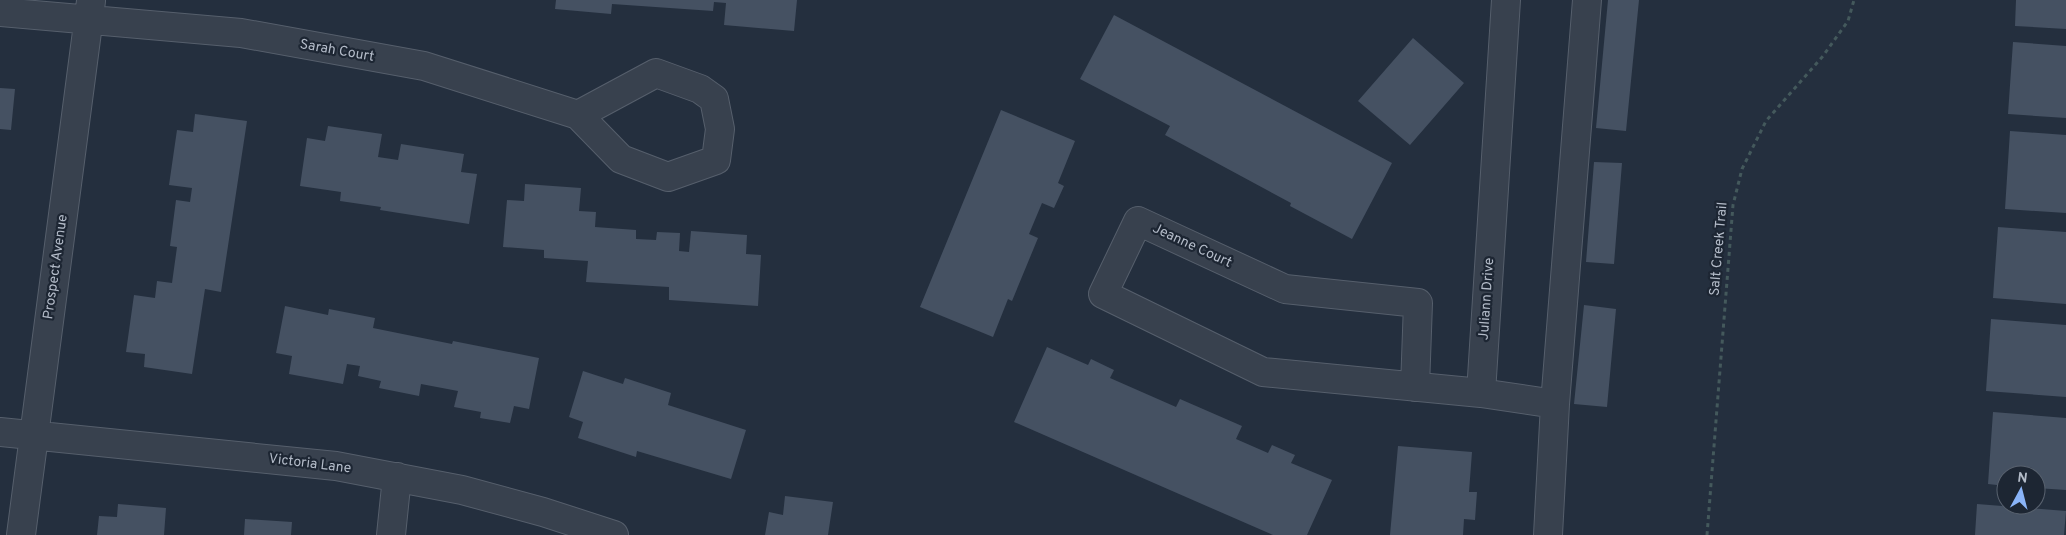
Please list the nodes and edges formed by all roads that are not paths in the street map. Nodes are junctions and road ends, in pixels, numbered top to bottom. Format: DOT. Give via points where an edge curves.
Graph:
graph roads {
  1 [pos="1506,0"];
  2 [pos="1587,0"];
  3 [pos="90,9"];
  4 [pos="0,12"];
  5 [pos="578,115"];
  6 [pos="1415,387"];
  7 [pos="1482,393"];
  8 [pos="1555,404"];
  9 [pos="0,432"];
  10 [pos="34,434"];
  11 [pos="396,477"];
  12 [pos="21,535"];
  13 [pos="391,535"];
  14 [pos="614,535"];
  15 [pos="1548,535"];
  1 -- 7 [label="street, Juliann Drive"];
  2 -- 8 [label="street"];
  3 -- 4 [label="street, Sarah Court"];
  3 -- 5 [label="street, Sarah Court" via="424,66"];
  3 -- 10 [label="street, Prospect Avenue"];
  5 -- 5 [label="street, Sarah Court" via="656,73 700,89 714,99 720,129 716,160 668,177 622,159"];
  6 -- 6 [label="street, Jeanne Court" via="1263,372 1102,294 1138,222 1285,289 1418,303"];
  6 -- 7 [label="street, Jeanne Court"];
  7 -- 8 [label="street"];
  8 -- 15 [label="street"];
  9 -- 10 [label="street, Victoria Lane"];
  10 -- 11 [label="street, Victoria Lane" via="336,466"];
  10 -- 12 [label="street, Prospect Avenue"];
  11 -- 13 [label="street"];
  11 -- 14 [label="street, Victoria Lane" via="462,490"];
}
